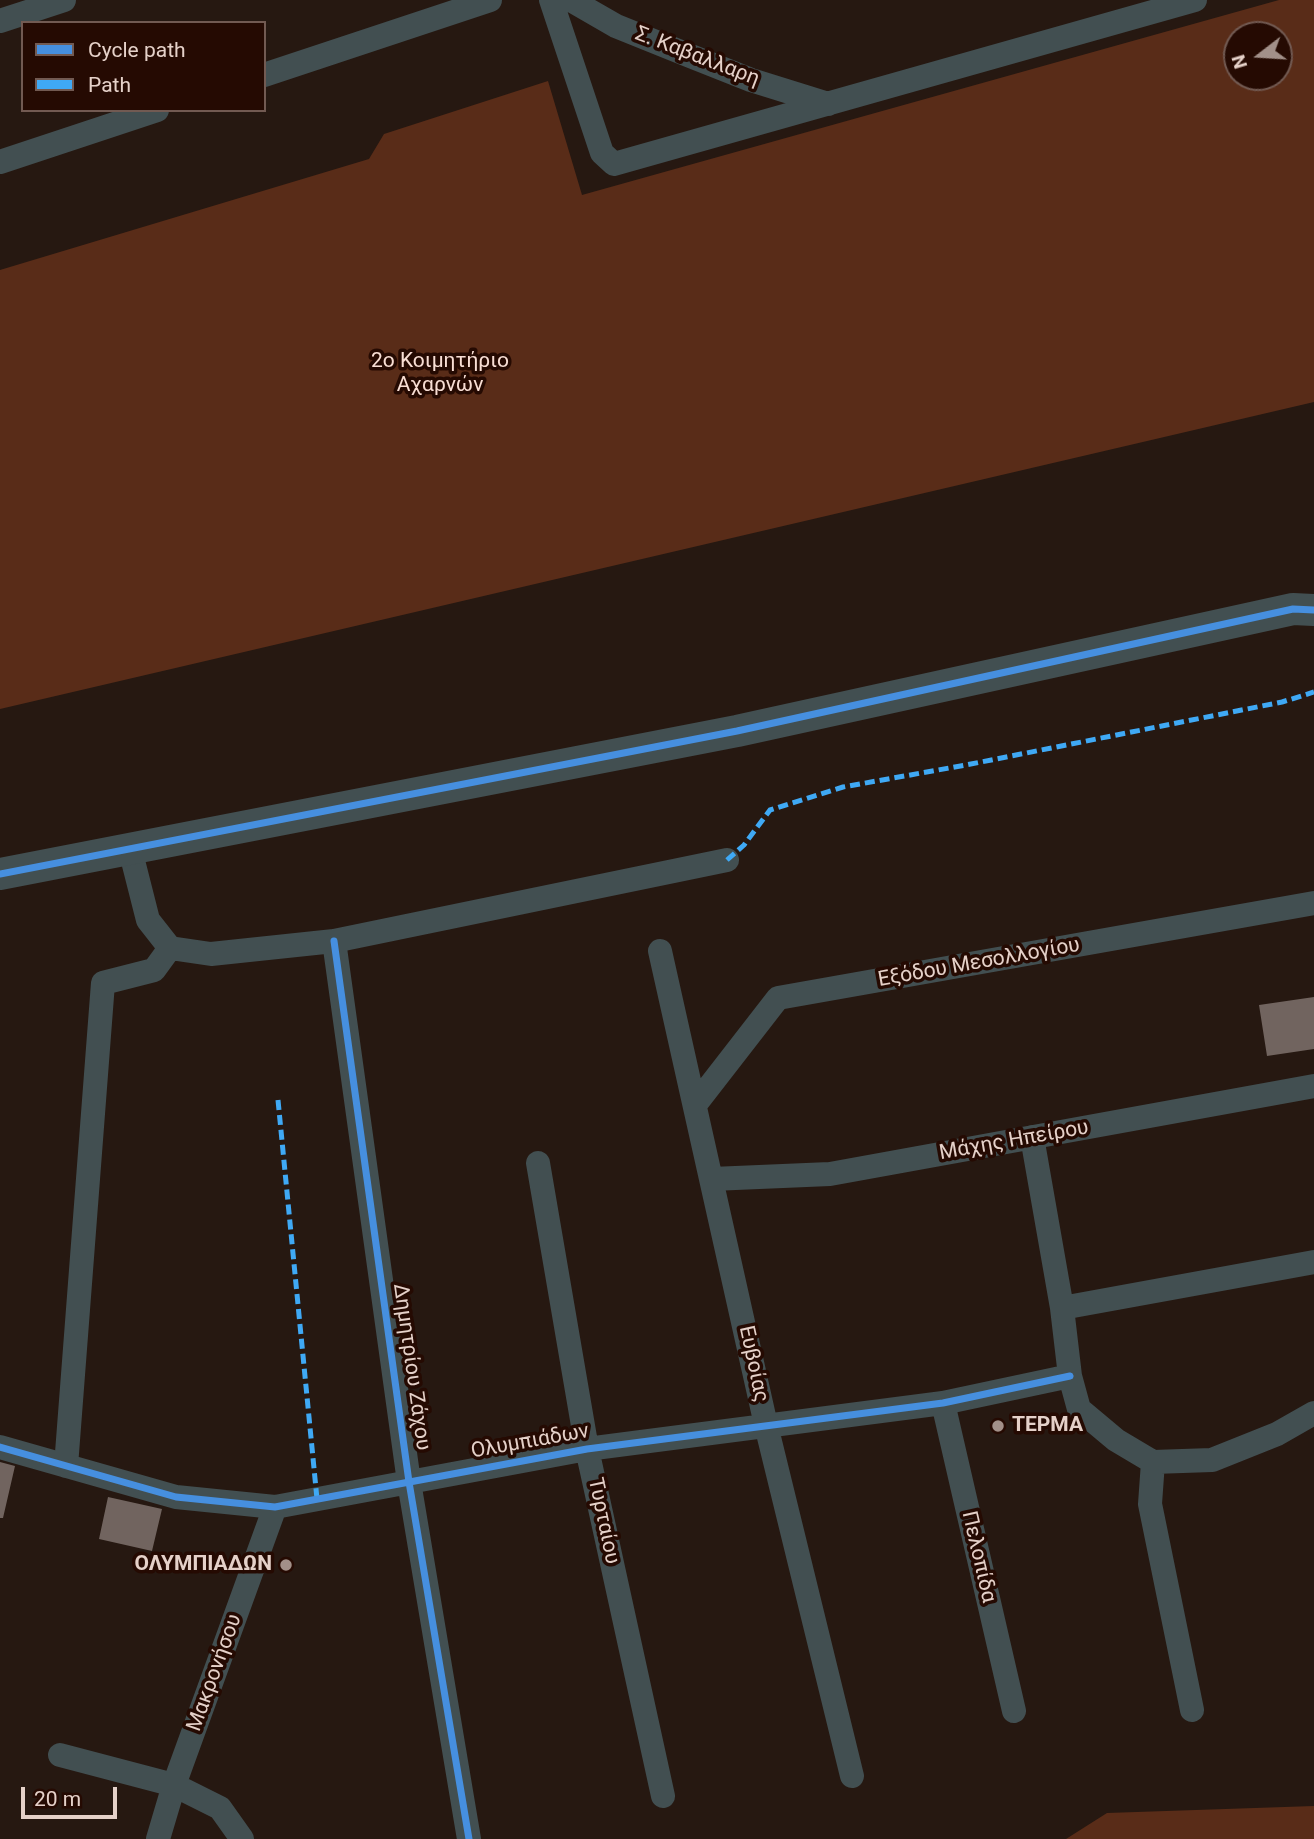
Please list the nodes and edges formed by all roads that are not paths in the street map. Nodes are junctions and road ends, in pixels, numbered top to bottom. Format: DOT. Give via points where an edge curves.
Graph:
graph roads {
  1 [pos="64,0"];
  2 [pos="491,0"];
  3 [pos="551,0"];
  4 [pos="571,0"];
  5 [pos="1195,0"];
  6 [pos="0,21"];
  7 [pos="266,74"];
  8 [pos="828,104"];
  9 [pos="151,112"];
  10 [pos="0,162"];
  11 [pos="1314,610"];
  12 [pos="130,849"];
  13 [pos="727,860"];
  14 [pos="0,874"];
  15 [pos="1314,903"];
  16 [pos="334,941"];
  17 [pos="170,948"];
  18 [pos="660,951"];
  19 [pos="1314,1086"];
  20 [pos="695,1105"];
  21 [pos="1032,1138"];
  22 [pos="538,1163"];
  23 [pos="712,1179"];
  24 [pos="1314,1262"];
  25 [pos="1062,1308"];
  26 [pos="1070,1376"];
  27 [pos="943,1403"];
  28 [pos="1314,1413"];
  29 [pos="766,1425"];
  30 [pos="0,1447"];
  31 [pos="587,1449"];
  32 [pos="1153,1462"];
  33 [pos="66,1466"];
  34 [pos="410,1482"];
  35 [pos="275,1507"];
  36 [pos="1192,1710"];
  37 [pos="1014,1711"];
  38 [pos="60,1755"];
  39 [pos="852,1776"];
  40 [pos="174,1785"];
  41 [pos="663,1796"];
  42 [pos="158,1839"];
  43 [pos="242,1839"];
  44 [pos="469,1839"];
  1 -- 6 [label="street"];
  2 -- 7 [label="street"];
  3 -- 8 [label="street" via="603,153 614,164"];
  4 -- 8 [label="street, Σ. Καβαλλαρη" via="617,26 688,55"];
  5 -- 8 [label="street"];
  9 -- 10 [label="street"];
  11 -- 12 [label="street" via="1293,609 737,731"];
  12 -- 14 [label="street"];
  12 -- 17 [label="street" via="148,920"];
  13 -- 16 [label="street"];
  15 -- 20 [label="street, Εξόδου Μεσολλογίου" via="778,998"];
  16 -- 17 [label="street" via="211,954"];
  16 -- 34 [label="street, Δημητρίου Ζάχου"];
  17 -- 33 [label="street" via="154,970 103,983"];
  18 -- 20 [label="street, Ευβοίας"];
  19 -- 21 [label="street, Μάχης Ηπείρου"];
  20 -- 23 [label="street, Ευβοίας"];
  21 -- 23 [label="street, Μάχης Ηπείρου" via="830,1174"];
  21 -- 25 [label="street"];
  22 -- 31 [label="street, Τυρταίου"];
  23 -- 29 [label="street, Ευβοίας"];
  24 -- 25 [label="street"];
  25 -- 26 [label="street"];
  26 -- 27 [label="street, Ολυμπιάδων"];
  26 -- 32 [label="street" via="1079,1409 1116,1440"];
  27 -- 29 [label="street, Ολυμπιάδων"];
  27 -- 37 [label="street, Πελοπίδα"];
  28 -- 32 [label="street" via="1277,1434 1212,1460"];
  29 -- 31 [label="street, Ολυμπιάδων"];
  29 -- 39 [label="street, Ευβοίας"];
  30 -- 33 [label="street, Ολυμπιάδων"];
  31 -- 34 [label="street, Ολυμπιάδων"];
  31 -- 41 [label="street, Τυρταίου"];
  32 -- 36 [label="street" via="1150,1504"];
  33 -- 35 [label="street, Ολυμπιάδων" via="176,1497"];
  34 -- 35 [label="street, Ολυμπιάδων"];
  34 -- 44 [label="street, Δημητρίου Ζάχου"];
  35 -- 40 [label="street, Μακρονήσου"];
  38 -- 40 [label="street"];
  40 -- 42 [label="street, Μακρονήσου"];
  40 -- 43 [label="street" via="220,1808"];
}
